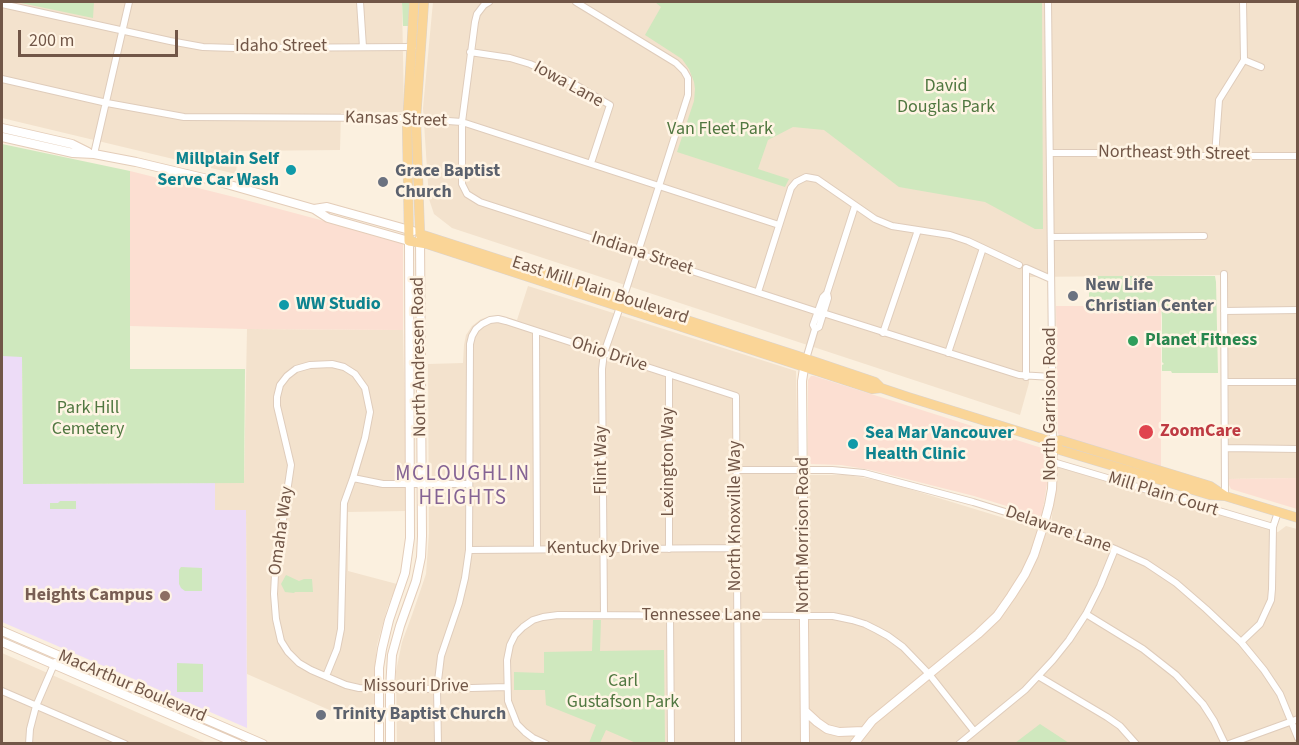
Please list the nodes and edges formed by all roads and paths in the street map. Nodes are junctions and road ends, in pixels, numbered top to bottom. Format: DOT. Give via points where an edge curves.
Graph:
graph roads {
  1 [pos="129,2"];
  2 [pos="360,2"];
  3 [pos="414,2"];
  4 [pos="424,2"];
  5 [pos="489,2"];
  6 [pos="576,2"];
  7 [pos="1048,2"];
  8 [pos="1243,2"];
  9 [pos="2,4"];
  10 [pos="123,30"];
  11 [pos="363,47"];
  12 [pos="416,47"];
  13 [pos="470,52"];
  14 [pos="1244,60"];
  15 [pos="1261,67"];
  16 [pos="2,80"];
  17 [pos="107,103"];
  18 [pos="412,118"];
  19 [pos="462,122"];
  20 [pos="2,128"];
  21 [pos="2,137"];
  22 [pos="1050,153"];
  23 [pos="94,154"];
  24 [pos="1215,156"];
  25 [pos="1298,156"];
  26 [pos="591,163"];
  27 [pos="659,186"];
  28 [pos="855,206"];
  29 [pos="314,209"];
  30 [pos="779,225"];
  31 [pos="409,230"];
  32 [pos="918,230"];
  33 [pos="1204,236"];
  34 [pos="1051,237"];
  35 [pos="420,238"];
  36 [pos="409,241"];
  37 [pos="982,248"];
  38 [pos="637,252"];
  39 [pos="1022,266"];
  40 [pos="1224,274"];
  41 [pos="1051,279"];
  42 [pos="758,292"];
  43 [pos="621,303"];
  44 [pos="1298,310"];
  45 [pos="1224,311"];
  46 [pos="820,312"];
  47 [pos="536,331"];
  48 [pos="883,333"];
  49 [pos="604,353"];
  50 [pos="948,353"];
  51 [pos="804,363"];
  52 [pos="669,374"];
  53 [pos="1026,377"];
  54 [pos="1052,377"];
  55 [pos="1226,382"];
  56 [pos="1298,382"];
  57 [pos="736,396"];
  58 [pos="1053,442"];
  59 [pos="1226,448"];
  60 [pos="1298,449"];
  61 [pos="1053,462"];
  62 [pos="736,470"];
  63 [pos="803,470"];
  64 [pos="353,478"];
  65 [pos="410,484"];
  66 [pos="421,484"];
  67 [pos="469,484"];
  68 [pos="1225,496"];
  69 [pos="1278,512"];
  70 [pos="1298,518"];
  71 [pos="1044,524"];
  72 [pos="1273,527"];
  73 [pos="736,548"];
  74 [pos="537,549"];
  75 [pos="603,549"];
  76 [pos="669,549"];
  77 [pos="1115,549"];
  78 [pos="469,550"];
  79 [pos="1086,614"];
  80 [pos="604,615"];
  81 [pos="670,616"];
  82 [pos="737,616"];
  83 [pos="804,616"];
  84 [pos="2,631"];
  85 [pos="2,642"];
  86 [pos="1241,642"];
  87 [pos="55,659"];
  88 [pos="929,674"];
  89 [pos="326,676"];
  90 [pos="1038,676"];
  91 [pos="507,687"];
  92 [pos="379,689"];
  93 [pos="390,689"];
  94 [pos="438,689"];
  95 [pos="2,691"];
  96 [pos="36,706"];
  97 [pos="805,711"];
  98 [pos="1295,720"];
  99 [pos="863,731"];
  100 [pos="974,731"];
  101 [pos="1298,738"];
  102 [pos="110,741"];
  103 [pos="29,744"];
  104 [pos="125,744"];
  105 [pos="238,744"];
  106 [pos="263,744"];
  107 [pos="379,744"];
  108 [pos="390,744"];
  109 [pos="438,744"];
  110 [pos="546,744"];
  111 [pos="671,744"];
  112 [pos="738,744"];
  113 [pos="805,744"];
  114 [pos="854,744"];
  115 [pos="959,744"];
  116 [pos="1136,744"];
  117 [pos="1227,744"];
  1 -- 10 [label="street"];
  2 -- 11 [label="street"];
  3 -- 12 [label="main road, North Andresen Road"];
  4 -- 12 [label="main road, North Andresen Road"];
  5 -- 13 [label="street" via="477,14"];
  6 -- 27 [label="street, Flint Way" via="676,63 688,78 688,95"];
  7 -- 22 [label="street, North Garrison Road"];
  8 -- 14 [label="street"];
  9 -- 10 [label="street, Idaho Street"];
  10 -- 11 [label="street, Idaho Street" via="203,47"];
  10 -- 17 [label="street"];
  11 -- 12 [label="street, Idaho Street"];
  12 -- 18 [label="main road, North Andresen Road"];
  13 -- 19 [label="street"];
  13 -- 26 [label="street, Iowa Lane" via="530,64 610,105"];
  14 -- 15 [label="street"];
  14 -- 24 [label="street" via="1220,100"];
  16 -- 17 [label="street, Kansas Street"];
  17 -- 18 [label="street, Kansas Street" via="184,117"];
  17 -- 23 [label="street"];
  18 -- 19 [label="street, Kansas Street"];
  18 -- 31 [label="main road, North Andresen Road"];
  18 -- 35 [label="main road, North Andresen Road"];
  19 -- 26 [label="street, Kansas Street"];
  19 -- 38 [label="street, Indiana Street" via="462,184 467,194 480,202"];
  20 -- 23 [label="street, East Mill Plain Boulevard" via="72,144"];
  21 -- 23 [label="street, East Mill Plain Boulevard"];
  22 -- 24 [label="street, Northeast 9th Street"];
  22 -- 34 [label="street, North Garrison Road"];
  23 -- 29 [label="street, East Mill Plain Boulevard" via="216,181"];
  24 -- 25 [label="street, Northeast 9th Street"];
  26 -- 27 [label="street, Kansas Street"];
  27 -- 30 [label="street, Kansas Street"];
  27 -- 38 [label="street, Flint Way"];
  28 -- 30 [label="street" via="818,179 806,177 791,188"];
  28 -- 32 [label="street" via="892,226"];
  28 -- 46 [label="street, North Morrison Road"];
  29 -- 31 [label="street, East Mill Plain Boulevard" via="327,207"];
  29 -- 36 [label="street, East Mill Plain Boulevard" via="328,218"];
  30 -- 42 [label="street"];
  31 -- 35 [label="street, East Mill Plain Boulevard"];
  31 -- 36 [label="main road, North Andresen Road"];
  32 -- 37 [label="street" via="950,235"];
  32 -- 48 [label="street"];
  33 -- 34 [label="street"];
  34 -- 41 [label="street, North Garrison Road"];
  35 -- 36 [label="main road, East Mill Plain Boulevard"];
  35 -- 43 [label="main road, East Mill Plain Boulevard" via="504,269"];
  35 -- 66 [label="street, North Andresen Road"];
  36 -- 65 [label="street, North Andresen Road"];
  37 -- 39 [label="street"];
  37 -- 50 [label="street"];
  38 -- 42 [label="street, Indiana Street"];
  38 -- 43 [label="street, Flint Way"];
  39 -- 41 [label="street"];
  39 -- 53 [label="street"];
  40 -- 45 [label="street"];
  41 -- 54 [label="street, North Garrison Road"];
  42 -- 46 [label="street, Indiana Street"];
  43 -- 49 [label="street, Flint Way"];
  43 -- 51 [label="main road, East Mill Plain Boulevard"];
  44 -- 45 [label="street"];
  45 -- 55 [label="street"];
  46 -- 48 [label="street, Indiana Street"];
  46 -- 51 [label="street, North Morrison Road"];
  47 -- 49 [label="street, Ohio Drive"];
  47 -- 67 [label="street, Ohio Drive" via="498,319 482,324 472,336"];
  47 -- 74 [label="street"];
  48 -- 50 [label="street, Indiana Street"];
  49 -- 52 [label="street, Ohio Drive"];
  49 -- 75 [label="street, Flint Way"];
  50 -- 53 [label="street, Indiana Street"];
  51 -- 58 [label="main road, East Mill Plain Boulevard" via="875,382 881,388"];
  51 -- 63 [label="street, North Morrison Road"];
  52 -- 57 [label="street, Ohio Drive"];
  52 -- 76 [label="street, Lexington Way"];
  53 -- 54 [label="street, Indiana Street"];
  54 -- 58 [label="street, North Garrison Road"];
  55 -- 56 [label="street"];
  55 -- 59 [label="street"];
  57 -- 62 [label="street, North Knoxville Way"];
  58 -- 61 [label="street, North Garrison Road"];
  58 -- 68 [label="main road, East Mill Plain Boulevard" via="1060,440 1210,486"];
  59 -- 60 [label="street"];
  59 -- 68 [label="street"];
  61 -- 71 [label="street, North Garrison Road"];
  61 -- 72 [label="street, Mill Plain Court"];
  62 -- 63 [label="street, Delaware Lane"];
  62 -- 73 [label="street, North Knoxville Way"];
  63 -- 71 [label="street, Delaware Lane" via="865,474"];
  63 -- 83 [label="street, North Morrison Road"];
  64 -- 65 [label="street"];
  64 -- 89 [label="street" via="343,515 341,629"];
  64 -- 89 [label="street, Omaha Way" via="370,412 365,388 356,374 344,367 332,364 296,369 280,385 277,397 291,465 275,574 276,619 288,652 299,663"];
  65 -- 66 [label="street"];
  65 -- 92 [label="street, North Andresen Road" via="409,554 382,649"];
  66 -- 67 [label="street"];
  66 -- 93 [label="street, North Andresen Road" via="421,557 396,637"];
  67 -- 78 [label="street"];
  68 -- 69 [label="main road, East Mill Plain Boulevard"];
  69 -- 70 [label="main road, East Mill Plain Boulevard"];
  69 -- 72 [label="street"];
  71 -- 77 [label="street, Delaware Lane"];
  71 -- 88 [label="street, North Garrison Road" via="1025,574 997,616"];
  72 -- 86 [label="street" via="1271,600 1260,624"];
  73 -- 76 [label="street, Kentucky Drive"];
  73 -- 82 [label="street, North Knoxville Way"];
  74 -- 75 [label="street, Kentucky Drive"];
  74 -- 78 [label="street, Kentucky Drive"];
  75 -- 76 [label="street, Kentucky Drive"];
  75 -- 80 [label="street, Flint Way"];
  77 -- 79 [label="street"];
  77 -- 86 [label="street, Delaware Lane" via="1176,583"];
  78 -- 94 [label="street" via="459,603 441,656"];
  79 -- 90 [label="street"];
  79 -- 117 [label="street" via="1143,649 1176,675 1203,704"];
  80 -- 81 [label="street, Tennessee Lane"];
  80 -- 91 [label="street, Tennessee Lane" via="543,617 523,627 510,645"];
  81 -- 82 [label="street, Tennessee Lane"];
  81 -- 111 [label="street"];
  82 -- 83 [label="street, Tennessee Lane"];
  82 -- 112 [label="street, North Knoxville Way"];
  83 -- 88 [label="street, Tennessee Lane" via="833,616 865,624 903,646"];
  83 -- 97 [label="street, North Morrison Road"];
  84 -- 87 [label="street, MacArthur Boulevard"];
  85 -- 87 [label="street, MacArthur Boulevard"];
  86 -- 98 [label="street, Delaware Lane" via="1264,669"];
  87 -- 96 [label="street"];
  87 -- 105 [label="street, MacArthur Boulevard"];
  87 -- 106 [label="street, MacArthur Boulevard"];
  88 -- 99 [label="street, North Garrison Road"];
  88 -- 100 [label="street, Tennessee Lane"];
  89 -- 92 [label="street, Missouri Drive" via="346,685"];
  90 -- 100 [label="street"];
  90 -- 116 [label="street" via="1120,726"];
  91 -- 94 [label="street, Missouri Drive"];
  91 -- 110 [label="street, Tennessee Lane" via="517,724"];
  92 -- 93 [label="street, Missouri Drive"];
  92 -- 107 [label="street, North Andresen Road"];
  93 -- 94 [label="street, Missouri Drive"];
  93 -- 108 [label="street, North Andresen Road"];
  94 -- 109 [label="street"];
  95 -- 96 [label="street"];
  96 -- 102 [label="street"];
  96 -- 103 [label="street"];
  97 -- 99 [label="street" via="827,729"];
  97 -- 113 [label="street, North Morrison Road"];
  98 -- 101 [label="street, Delaware Lane"];
  98 -- 117 [label="street"];
  99 -- 114 [label="street, North Garrison Road"];
  100 -- 115 [label="street"];
  102 -- 104 [label="street"];
}
